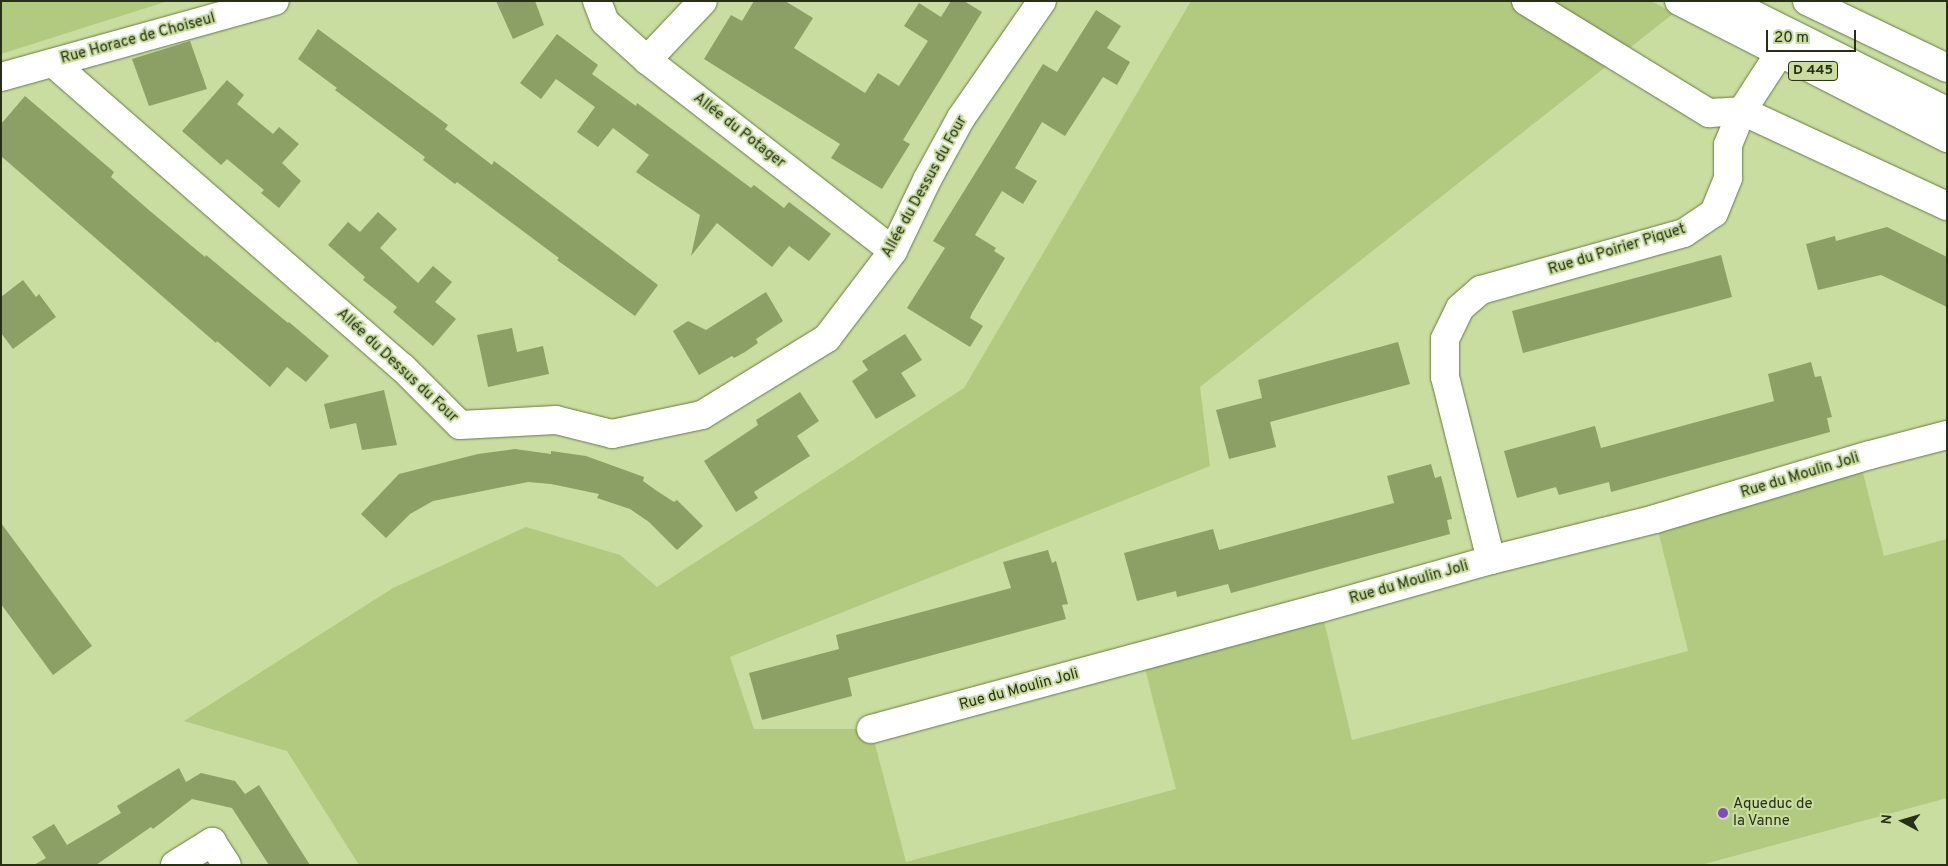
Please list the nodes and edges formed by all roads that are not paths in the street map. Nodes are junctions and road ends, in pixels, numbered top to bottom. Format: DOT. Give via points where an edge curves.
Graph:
graph roads {
  1 [pos="275,1"];
  2 [pos="597,1"];
  3 [pos="703,1"];
  4 [pos="1042,1"];
  5 [pos="1526,1"];
  6 [pos="1679,1"];
  7 [pos="1726,1"];
  8 [pos="1761,1"];
  9 [pos="1807,1"];
  10 [pos="1779,54"];
  11 [pos="647,60"];
  12 [pos="53,63"];
  13 [pos="1947,68"];
  14 [pos="1,77"];
  15 [pos="1947,93"];
  16 [pos="1742,111"];
  17 [pos="1947,111"];
  18 [pos="1947,138"];
  19 [pos="1947,206"];
  20 [pos="893,251"];
  21 [pos="1947,435"];
  22 [pos="1491,560"];
  23 [pos="871,729"];
  24 [pos="175,865"];
  25 [pos="227,865"];
  1 -- 12 [label="street, Rue Horace de Choiseul"];
  2 -- 11 [label="street, Allée du Potager" via="606,22"];
  3 -- 11 [label="street"];
  4 -- 20 [label="street, Allée du Dessus du Four" via="961,118"];
  5 -- 16 [label="street" via="1709,113"];
  6 -- 10 [label="street, D 445"];
  7 -- 17 [label="street, D 445"];
  8 -- 15 [label="street, D 445"];
  9 -- 13 [label="street"];
  10 -- 16 [label="street, Rue du Poirier Piquet"];
  10 -- 18 [label="street, D 445"];
  11 -- 20 [label="street, Allée du Potager"];
  12 -- 14 [label="street, Rue Horace de Choiseul"];
  12 -- 20 [label="street, Allée du Dessus du Four" via="402,367 460,425 556,420 612,434 702,415 827,338"];
  16 -- 19 [label="street"];
  16 -- 22 [label="street, Rue du Poirier Piquet" via="1728,145 1728,178 1714,213 1684,233 1480,290 1460,308 1445,339 1445,377"];
  21 -- 22 [label="street, Rue du Moulin Joli" via="1655,519"];
  22 -- 23 [label="street, Rue du Moulin Joli"];
  24 -- 25 [label="street" via="212,842"];
}
